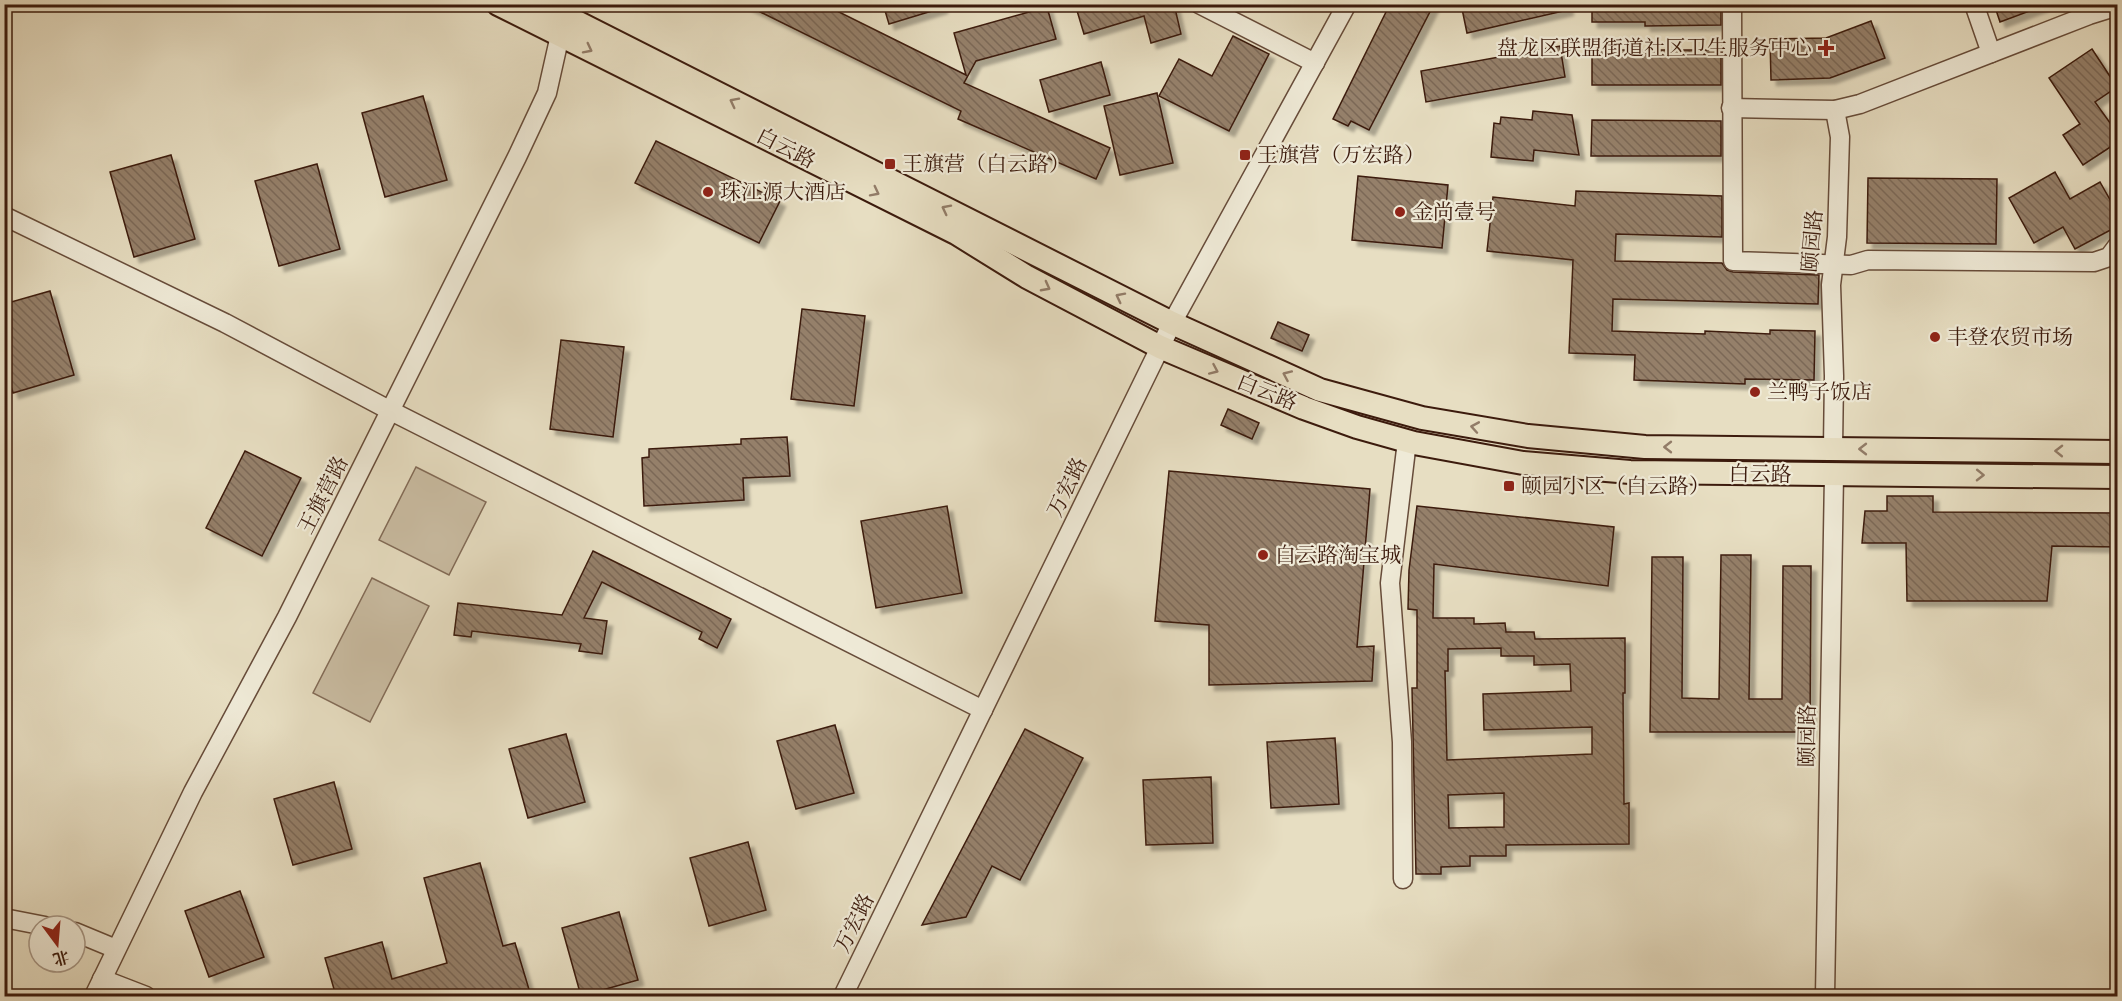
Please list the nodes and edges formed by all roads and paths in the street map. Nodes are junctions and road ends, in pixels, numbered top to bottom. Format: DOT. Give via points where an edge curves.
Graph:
graph roads {
  1 [pos="498,4"];
  2 [pos="542,4"];
  3 [pos="1198,4"];
  4 [pos="1347,4"];
  5 [pos="1732,4"];
  6 [pos="1974,4"];
  7 [pos="2118,6"];
  8 [pos="566,19"];
  9 [pos="1990,53"];
  10 [pos="1315,63"];
  11 [pos="1731,108"];
  12 [pos="1835,110"];
  13 [pos="4,216"];
  14 [pos="2118,245"];
  15 [pos="1834,264"];
  16 [pos="1172,323"];
  17 [pos="1160,347"];
  18 [pos="391,411"];
  19 [pos="1407,441"];
  20 [pos="1833,448"];
  21 [pos="2118,452"];
  22 [pos="1834,475"];
  23 [pos="2118,477"];
  24 [pos="983,710"];
  25 [pos="1403,879"];
  26 [pos="4,918"];
  27 [pos="27,922"];
  28 [pos="87,937"];
  29 [pos="116,949"];
  30 [pos="102,979"];
  31 [pos="94,996"];
  32 [pos="146,996"];
  33 [pos="843,996"];
  34 [pos="1825,996"];
  1 -- 8 [label="main road, 白云路"];
  2 -- 8 [label="main road, 白云路"];
  3 -- 10 [label="street"];
  4 -- 10 [label="street, 万宏路"];
  5 -- 11 [label="street"];
  6 -- 9 [label="street"];
  7 -- 9 [label="street"];
  16 -- 8 [label="main road, 白云路, one-way"];
  8 -- 17 [label="main road, 白云路, one-way" via="957,233 1027,278"];
  8 -- 18 [label="street, 王旗营路" via="547,93"];
  9 -- 12 [label="street"];
  10 -- 16 [label="street, 万宏路"];
  11 -- 12 [label="street"];
  11 -- 15 [label="street" via="1733,261"];
  12 -- 15 [label="street, 颐园路" via="1840,137"];
  13 -- 18 [label="street" via="225,323"];
  14 -- 15 [label="street" via="2109,257 2094,262 1868,260"];
  15 -- 20 [label="street, 颐园路"];
  16 -- 17 [label="street, 万宏路"];
  20 -- 16 [label="main road, 白云路, one-way" via="1645,447 1528,436 1422,418 1320,390"];
  17 -- 19 [label="main road, 白云路, one-way" via="1304,408"];
  17 -- 24 [label="street, 万宏路"];
  18 -- 24 [label="street"];
  18 -- 29 [label="street, 王旗营路"];
  19 -- 22 [label="main road, 白云路" via="1523,463 1630,472"];
  19 -- 25 [label="street" via="1390,583 1402,742"];
  21 -- 20 [label="main road, 白云路, one-way"];
  22 -- 23 [label="main road, 白云路, one-way"];
  22 -- 34 [label="street, 颐园路"];
  24 -- 33 [label="street, 万宏路"];
  26 -- 27 [label="street"];
  28 -- 29 [label="street"];
  29 -- 30 [label="street, 王旗营路"];
  30 -- 31 [label="street, 王旗营路"];
  30 -- 32 [label="street"];
}
